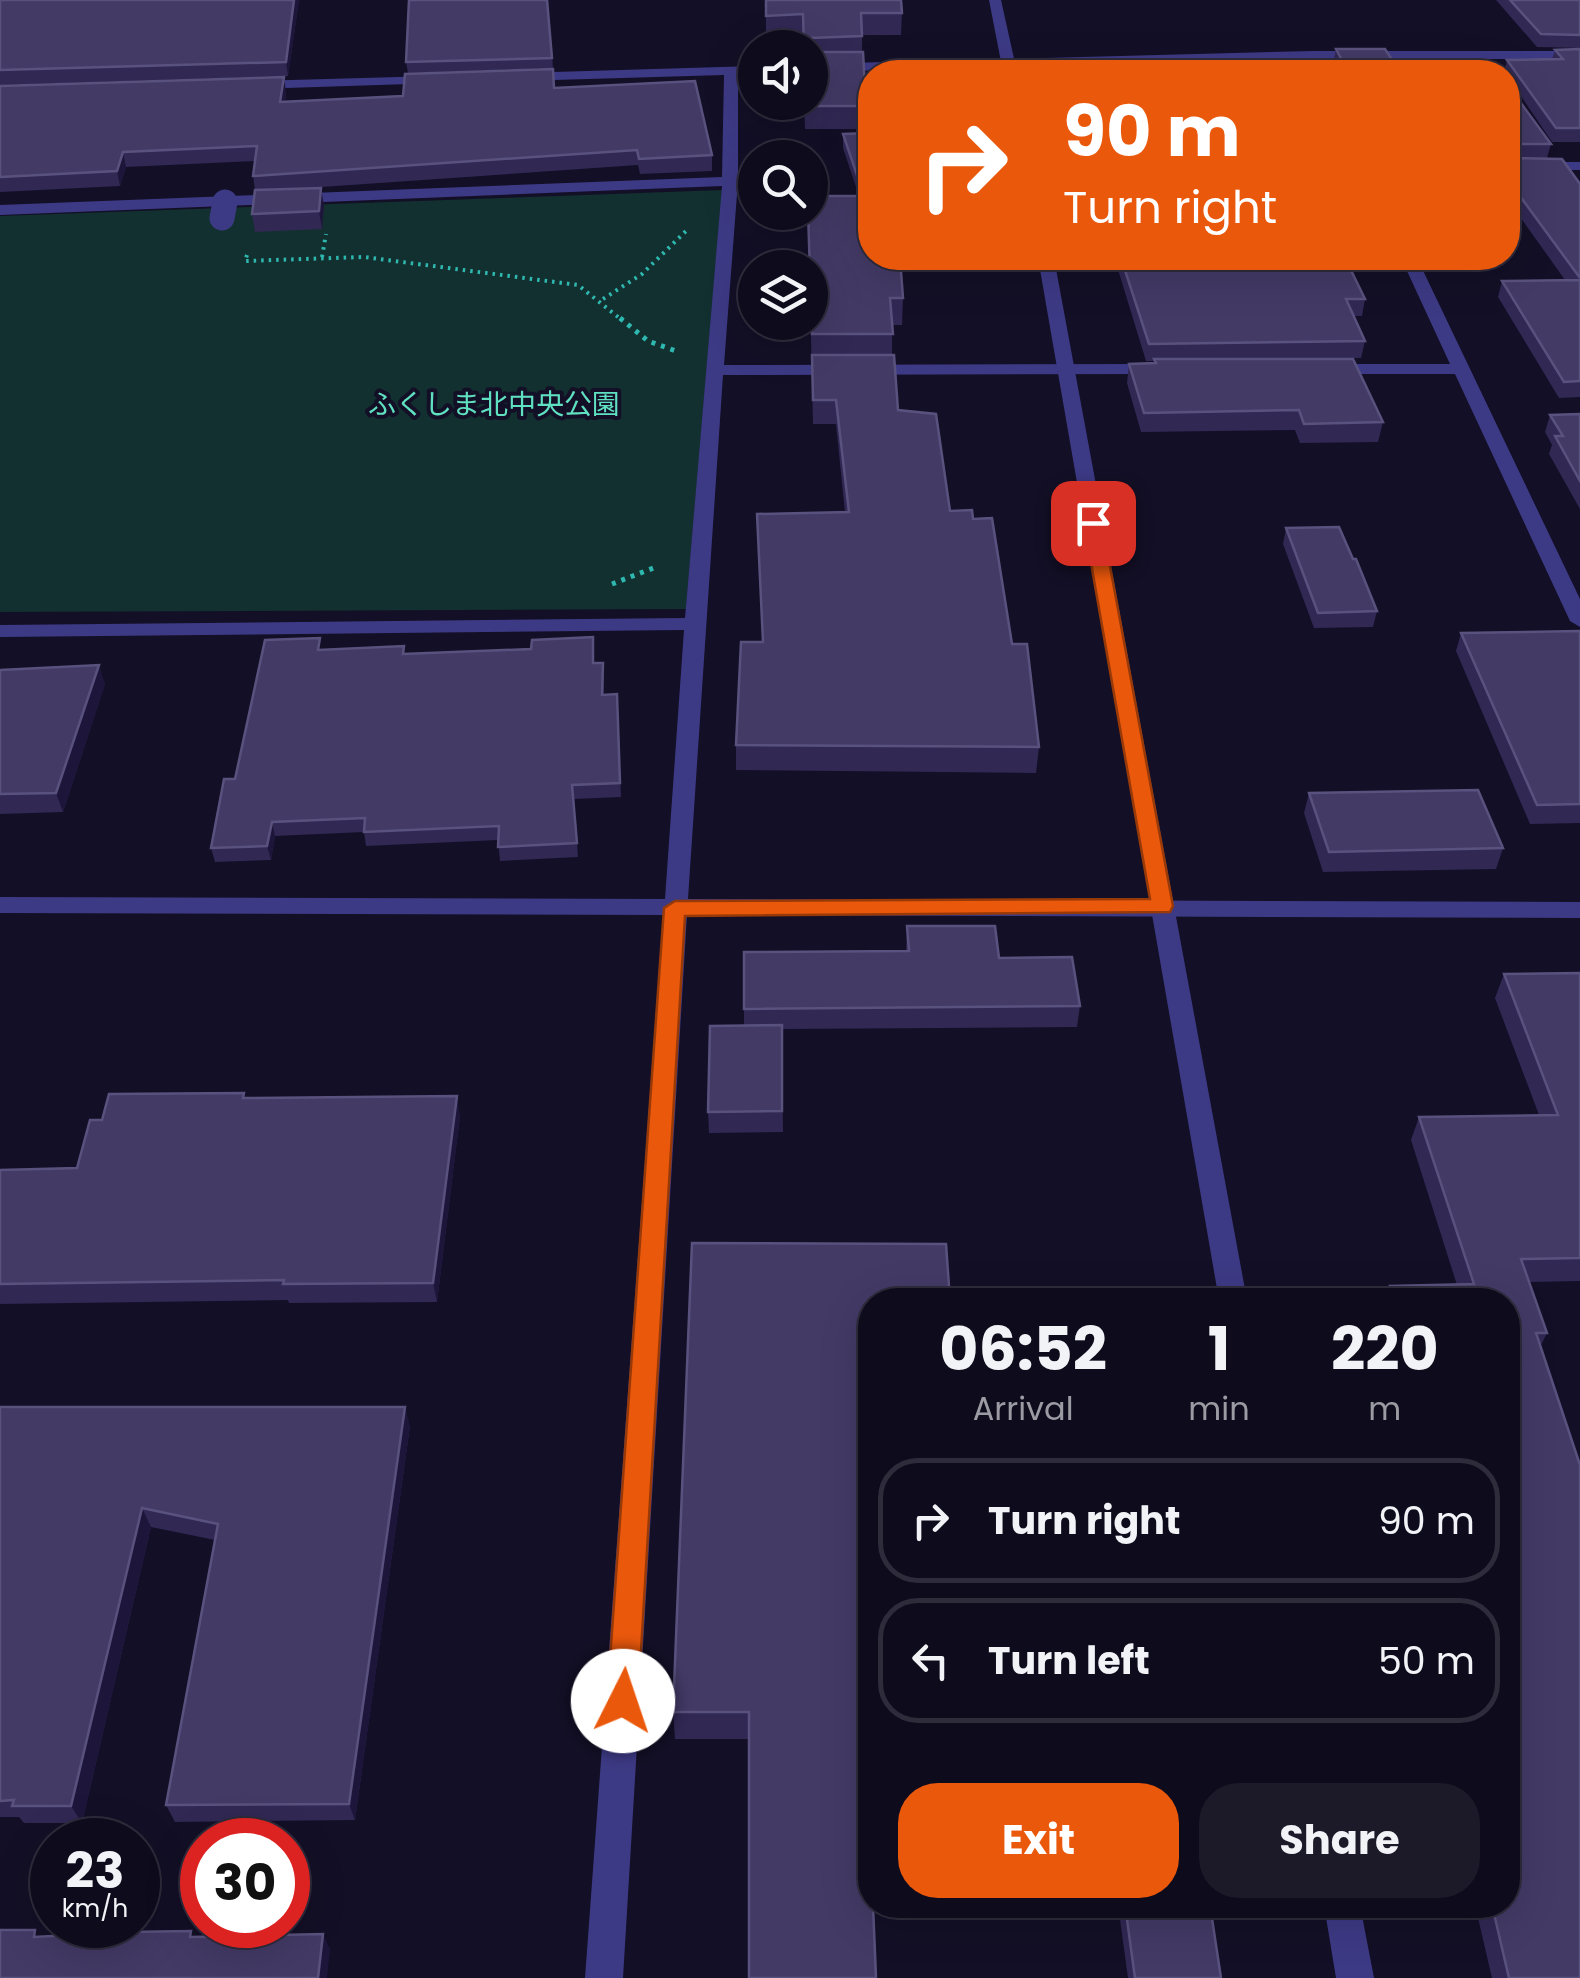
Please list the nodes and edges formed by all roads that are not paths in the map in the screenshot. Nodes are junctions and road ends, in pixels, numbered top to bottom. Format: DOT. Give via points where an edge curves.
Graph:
graph roads {
  1 [pos="996,0"];
  2 [pos="1313,55"];
  3 [pos="1580,55"];
  4 [pos="1008,60"];
  5 [pos="1186,60"];
  6 [pos="1315,60"];
  7 [pos="828,68"];
  8 [pos="858,68"];
  9 [pos="731,71"];
  10 [pos="738,71"];
  11 [pos="494,78"];
  12 [pos="454,79"];
  13 [pos="237,86"];
  14 [pos="1520,166"];
  15 [pos="1580,166"];
  16 [pos="730,181"];
  17 [pos="0,210"];
  18 [pos="1048,270"];
  19 [pos="1415,270"];
  20 [pos="1066,369"];
  21 [pos="1184,369"];
  22 [pos="1303,369"];
  23 [pos="1462,369"];
  24 [pos="715,370"];
  25 [pos="1580,621"];
  26 [pos="695,624"];
  27 [pos="0,631"];
  28 [pos="0,905"];
  29 [pos="1162,906"];
  30 [pos="675,908"];
  31 [pos="1580,910"];
  32 [pos="1231,1288"];
  33 [pos="1344,1918"];
  34 [pos="604,1978"];
  35 [pos="1355,1978"];
  1 -- 4 [label="street"];
  2 -- 3 [label="street"];
  2 -- 5 [label="street"];
  2 -- 6 [label="street"];
  7 -- 8 [label="street"];
  9 -- 10 [label="street"];
  9 -- 11 [label="street"];
  9 -- 16 [label="street"];
  12 -- 13 [label="street"];
  14 -- 15 [label="street"];
  16 -- 17 [label="street" via="224,210"];
  16 -- 24 [label="street"];
  18 -- 20 [label="street"];
  19 -- 23 [label="street"];
  20 -- 21 [label="street"];
  20 -- 24 [label="street"];
  20 -- 29 [label="street"];
  22 -- 23 [label="street"];
  23 -- 25 [label="street"];
  24 -- 26 [label="street"];
  26 -- 27 [label="street"];
  26 -- 30 [label="street"];
  28 -- 30 [label="street"];
  29 -- 30 [label="street"];
  29 -- 31 [label="street"];
  29 -- 32 [label="street"];
  30 -- 34 [label="street"];
  33 -- 35 [label="street"];
}
